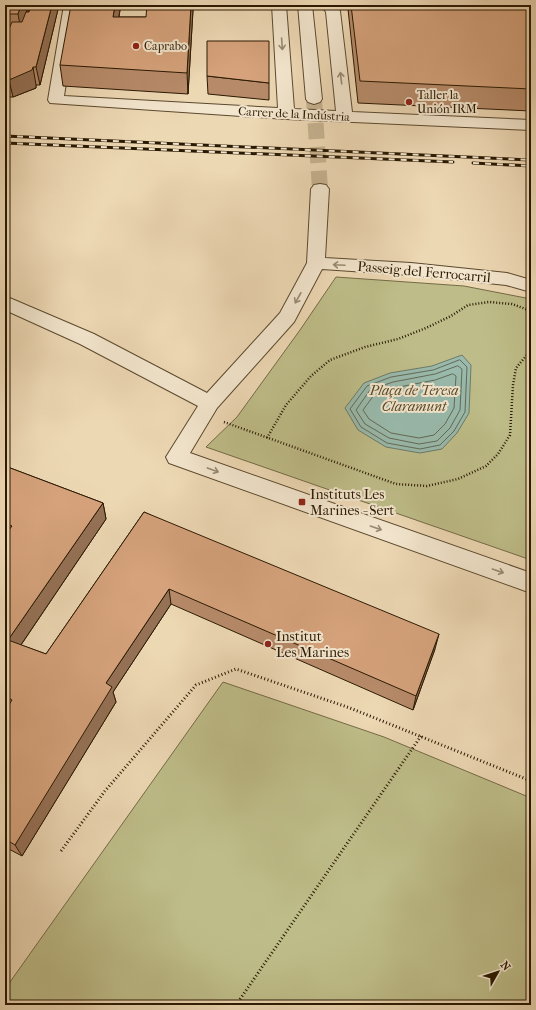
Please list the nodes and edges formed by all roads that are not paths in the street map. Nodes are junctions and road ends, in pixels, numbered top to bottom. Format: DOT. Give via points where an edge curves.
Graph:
graph roads {
  1 [pos="71,5"];
  2 [pos="279,5"];
  3 [pos="305,5"];
  4 [pos="328,5"];
  5 [pos="314,99"];
  6 [pos="286,114"];
  7 [pos="345,117"];
  8 [pos="531,125"];
  9 [pos="320,189"];
  10 [pos="316,264"];
  11 [pos="531,286"];
  12 [pos="5,302"];
  13 [pos="207,409"];
  14 [pos="531,583"];
  1 -- 6 [label="street, Carrer de la Indústria" via="56,100"];
  2 -- 6 [label="street, one-way"];
  3 -- 5 [label="street"];
  7 -- 4 [label="street, one-way" via="333,11"];
  6 -- 7 [label="street, Carrer de la Indústria"];
  7 -- 8 [label="street, Carrer de la Indústria"];
  9 -- 10 [label="street"];
  11 -- 10 [label="street, Passeig del Ferrocarril, one-way" via="507,279"];
  10 -- 13 [label="street, one-way" via="287,317"];
  12 -- 13 [label="street" via="87,339"];
  13 -- 14 [label="street, one-way" via="177,456"];
}
